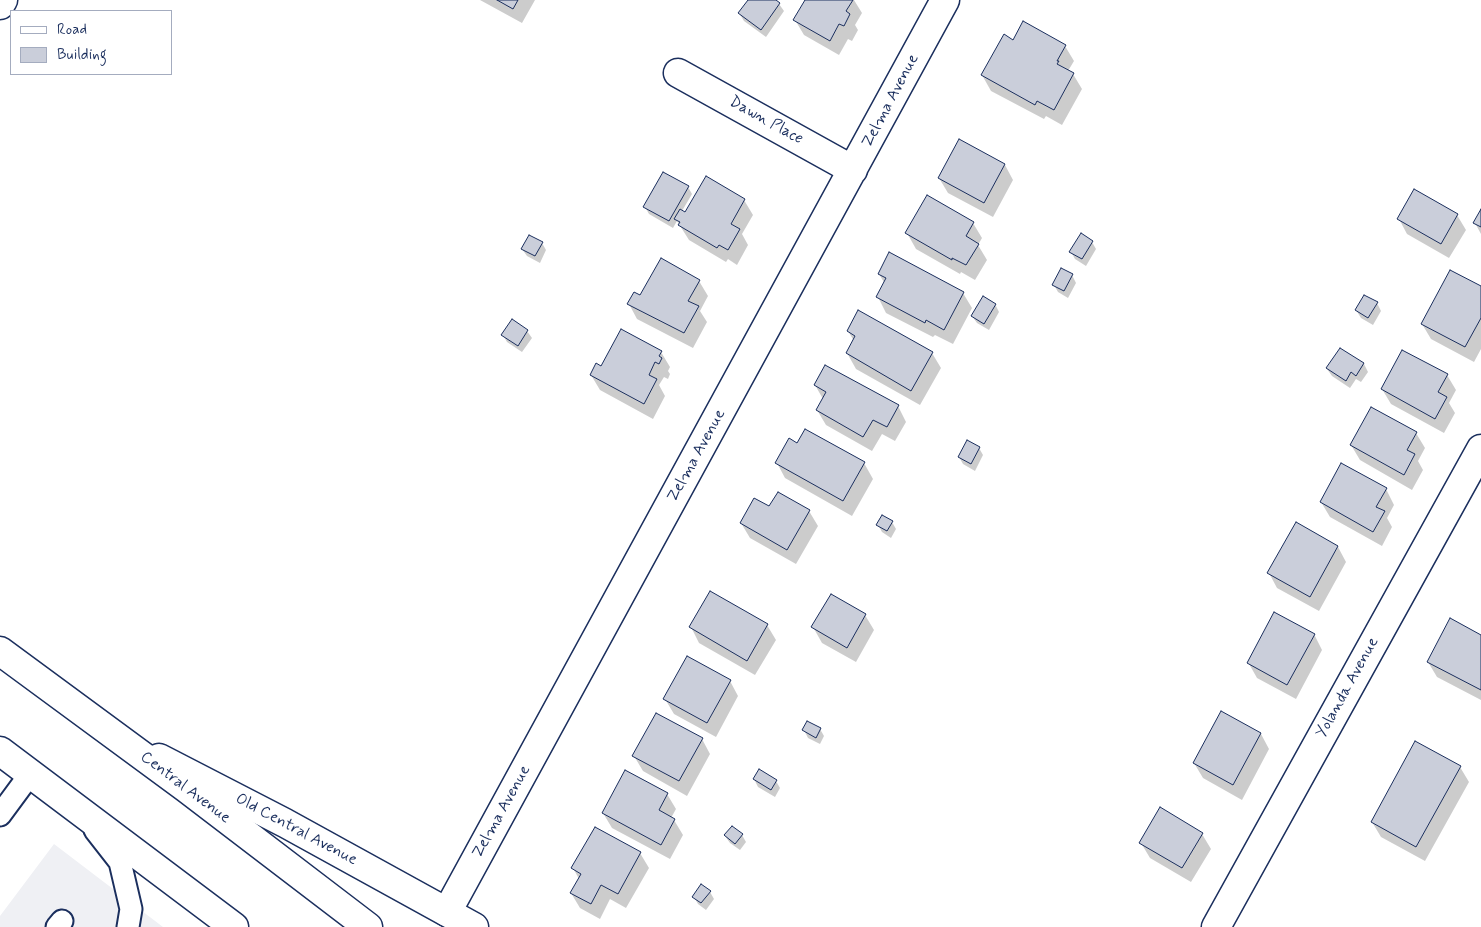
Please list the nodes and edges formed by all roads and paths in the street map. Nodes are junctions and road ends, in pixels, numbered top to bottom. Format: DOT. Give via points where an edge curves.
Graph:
graph roads {
  1 [pos="3,0"];
  2 [pos="945,0"];
  3 [pos="0,5"];
  4 [pos="678,73"];
  5 [pos="853,170"];
  6 [pos="1481,449"];
  7 [pos="0,651"];
  8 [pos="116,736"];
  9 [pos="0,751"];
  10 [pos="31,773"];
  11 [pos="80,810"];
  12 [pos="0,815"];
  13 [pos="447,912"];
  14 [pos="128,927"];
  15 [pos="234,927"];
  16 [pos="368,927"];
  17 [pos="474,927"];
  18 [pos="1216,927"];
  1 -- 3 [label="street"];
  2 -- 5 [label="street, Zelma Avenue"];
  4 -- 5 [label="street, Dawn Place"];
  5 -- 13 [label="street, Zelma Avenue"];
  6 -- 18 [label="street, Yolanda Avenue"];
  7 -- 8 [label="street, Central Avenue"];
  8 -- 13 [label="street, Old Central Avenue" via="285,823"];
  8 -- 16 [label="street, Central Avenue"];
  9 -- 10 [label="street"];
  10 -- 11 [label="street"];
  10 -- 12 [label="lane"];
  11 -- 14 [label="lane" via="120,862 131,909"];
  11 -- 15 [label="street"];
  13 -- 17 [label="street, Old Central Avenue"];
}
